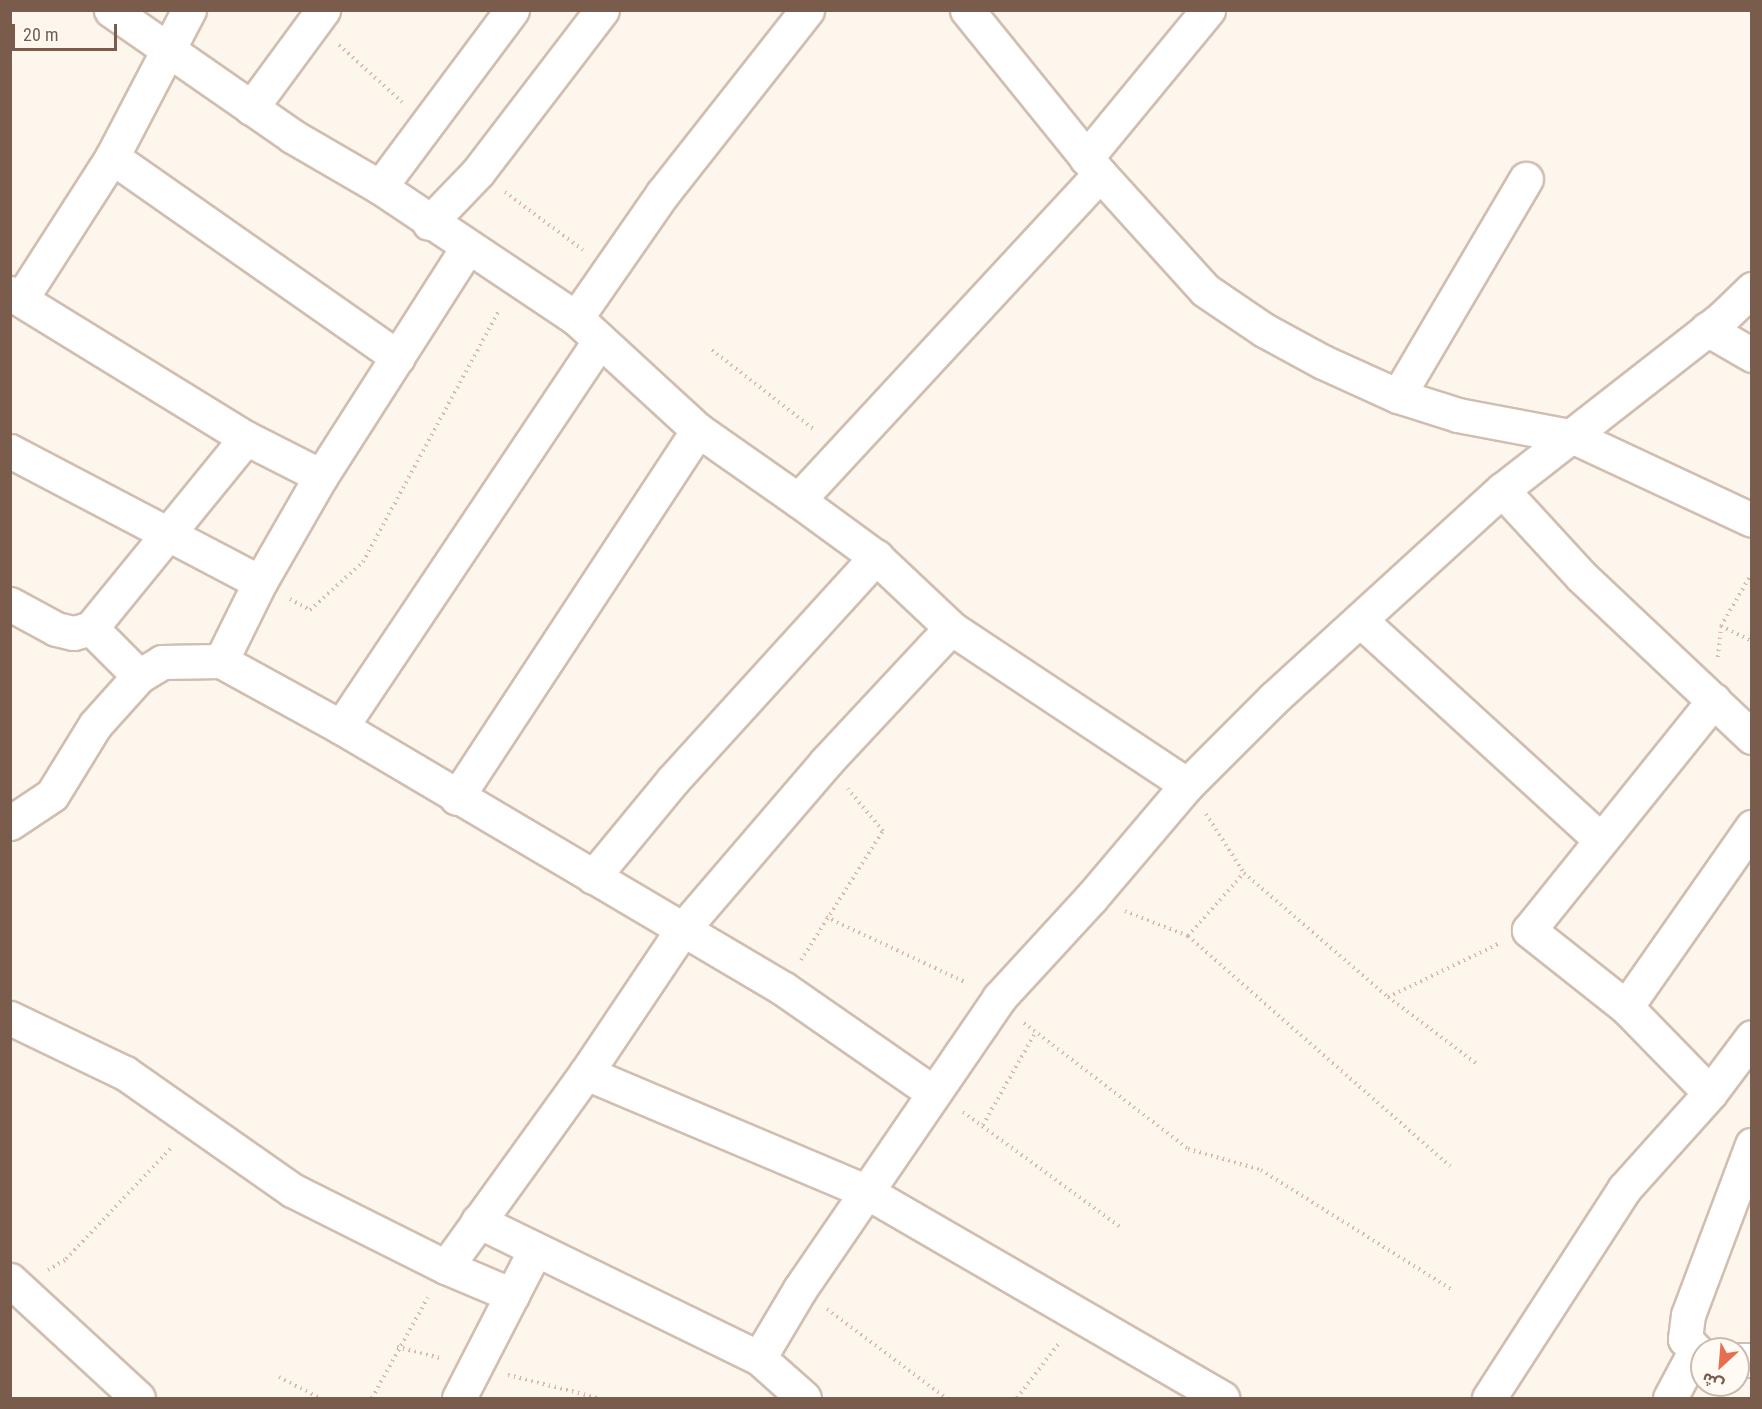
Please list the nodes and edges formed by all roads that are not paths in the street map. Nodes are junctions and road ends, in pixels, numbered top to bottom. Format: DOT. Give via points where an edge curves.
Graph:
graph roads {
  1 [pos="111,10"];
  2 [pos="189,10"];
  3 [pos="512,10"];
  4 [pos="602,10"];
  5 [pos="807,10"];
  6 [pos="967,10"];
  7 [pos="1208,10"];
  8 [pos="319,17"];
  9 [pos="167,50"];
  10 [pos="251,108"];
  11 [pos="112,157"];
  12 [pos="1093,166"];
  13 [pos="1526,178"];
  14 [pos="380,187"];
  15 [pos="429,223"];
  16 [pos="466,248"];
  17 [pos="1752,289"];
  18 [pos="16,296"];
  19 [pos="576,318"];
  20 [pos="1707,329"];
  21 [pos="599,342"];
  22 [pos="1752,355"];
  23 [pos="398,357"];
  24 [pos="1398,396"];
  25 [pos="698,430"];
  26 [pos="246,438"];
  27 [pos="1574,438"];
  28 [pos="10,452"];
  29 [pos="321,476"];
  30 [pos="1502,490"];
  31 [pos="798,500"];
  32 [pos="1752,520"];
  33 [pos="171,534"];
  34 [pos="876,557"];
  35 [pos="260,582"];
  36 [pos="10,604"];
  37 [pos="1360,620"];
  38 [pos="91,628"];
  39 [pos="951,628"];
  40 [pos="221,661"];
  41 [pos="139,676"];
  42 [pos="1714,700"];
  43 [pos="341,727"];
  44 [pos="1752,737"];
  45 [pos="1187,785"];
  46 [pos="456,798"];
  47 [pos="10,824"];
  48 [pos="1752,827"];
  49 [pos="1601,840"];
  50 [pos="593,878"];
  51 [pos="682,930"];
  52 [pos="1626,1007"];
  53 [pos="10,1018"];
  54 [pos="1752,1037"];
  55 [pos="586,1073"];
  56 [pos="932,1092"];
  57 [pos="1710,1093"];
  58 [pos="1752,1145"];
  59 [pos="865,1191"];
  60 [pos="478,1221"];
  61 [pos="535,1250"];
  62 [pos="446,1267"];
  63 [pos="14,1283"];
  64 [pos="512,1295"];
  65 [pos="1690,1346"];
  66 [pos="759,1358"];
  67 [pos="1690,1367"];
  68 [pos="138,1398"];
  69 [pos="459,1398"];
  70 [pos="804,1398"];
  71 [pos="1222,1398"];
  72 [pos="1489,1398"];
  73 [pos="1670,1398"];
  1 -- 9 [label="street"];
  2 -- 9 [label="street"];
  3 -- 14 [label="street"];
  4 -- 15 [label="street" via="478,172"];
  5 -- 19 [label="street" via="608,269"];
  6 -- 12 [label="street"];
  7 -- 12 [label="street"];
  8 -- 10 [label="street"];
  9 -- 10 [label="street"];
  9 -- 11 [label="street"];
  10 -- 14 [label="street"];
  11 -- 18 [label="street"];
  11 -- 23 [label="street"];
  12 -- 24 [label="street" via="1205,290 1264,330"];
  12 -- 31 [label="street"];
  13 -- 24 [label="street"];
  14 -- 15 [label="street"];
  15 -- 16 [label="street"];
  16 -- 19 [label="street"];
  16 -- 23 [label="street"];
  17 -- 20 [label="street"];
  18 -- 26 [label="street"];
  19 -- 21 [label="street"];
  20 -- 22 [label="street"];
  20 -- 27 [label="street"];
  21 -- 25 [label="street"];
  21 -- 43 [label="street"];
  23 -- 29 [label="street"];
  24 -- 27 [label="street" via="1458,415"];
  25 -- 31 [label="street"];
  25 -- 46 [label="street"];
  26 -- 29 [label="street"];
  26 -- 33 [label="street"];
  27 -- 30 [label="street"];
  27 -- 32 [label="street"];
  28 -- 33 [label="street"];
  29 -- 35 [label="street"];
  30 -- 37 [label="street"];
  30 -- 42 [label="street" via="1581,576"];
  31 -- 34 [label="street"];
  33 -- 35 [label="street"];
  33 -- 38 [label="street"];
  34 -- 39 [label="street"];
  34 -- 50 [label="street" via="673,780"];
  35 -- 40 [label="street"];
  36 -- 38 [label="street" via="56,629 74,633"];
  37 -- 45 [label="street"];
  37 -- 49 [label="street"];
  38 -- 41 [label="street"];
  39 -- 45 [label="street"];
  39 -- 51 [label="street" via="826,762"];
  40 -- 41 [label="street" via="162,662"];
  40 -- 43 [label="street"];
  41 -- 47 [label="street" via="95,725 52,795"];
  42 -- 44 [label="street"];
  42 -- 49 [label="street"];
  43 -- 46 [label="street"];
  45 -- 56 [label="street" via="999,998"];
  46 -- 50 [label="street"];
  48 -- 52 [label="street"];
  49 -- 52 [label="street" via="1529,930"];
  50 -- 51 [label="street"];
  51 -- 55 [label="street"];
  51 -- 56 [label="street" via="784,989"];
  52 -- 57 [label="street"];
  53 -- 62 [label="street" via="125,1073 292,1190"];
  54 -- 57 [label="street"];
  55 -- 59 [label="street"];
  55 -- 60 [label="street"];
  56 -- 59 [label="street"];
  57 -- 72 [label="street" via="1624,1189"];
  58 -- 65 [label="street" via="1688,1315 1685,1340"];
  59 -- 66 [label="street"];
  59 -- 71 [label="street"];
  60 -- 61 [label="street"];
  60 -- 62 [label="street"];
  61 -- 64 [label="street"];
  61 -- 66 [label="street"];
  62 -- 64 [label="street"];
  63 -- 68 [label="street"];
  64 -- 69 [label="street"];
  66 -- 70 [label="street"];
  67 -- 73 [label="street"];
}
